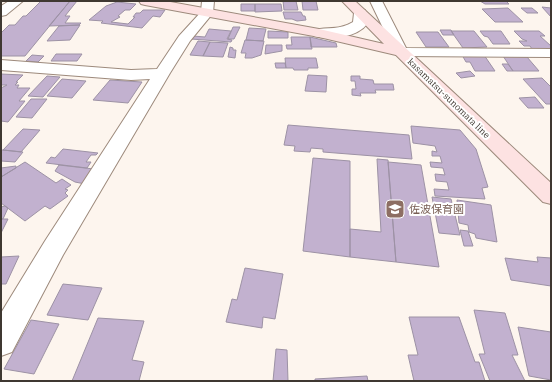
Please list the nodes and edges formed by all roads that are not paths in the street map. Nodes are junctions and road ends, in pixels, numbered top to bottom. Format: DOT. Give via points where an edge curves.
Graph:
graph roads {
  1 [pos="17,1"];
  2 [pos="145,1"];
  3 [pos="376,1"];
  4 [pos="208,7"];
  5 [pos="354,7"];
  6 [pos="1,12"];
  7 [pos="319,34"];
  8 [pos="401,52"];
  9 [pos="551,53"];
  10 [pos="1,65"];
  11 [pos="162,73"];
  12 [pos="551,196"];
  13 [pos="1,341"];
  1 -- 6 [label="street"];
  2 -- 4 [label="street"];
  3 -- 8 [label="street"];
  4 -- 7 [label="street"];
  4 -- 11 [label="street"];
  5 -- 7 [label="street" via="360,24 342,33"];
  5 -- 8 [label="street, kasamatsu-sunomata line"];
  7 -- 8 [label="street"];
  8 -- 9 [label="street"];
  8 -- 12 [label="street, kasamatsu-sunomata line"];
  10 -- 11 [label="street" via="131,75"];
  11 -- 13 [label="street" via="54,248"];
}
